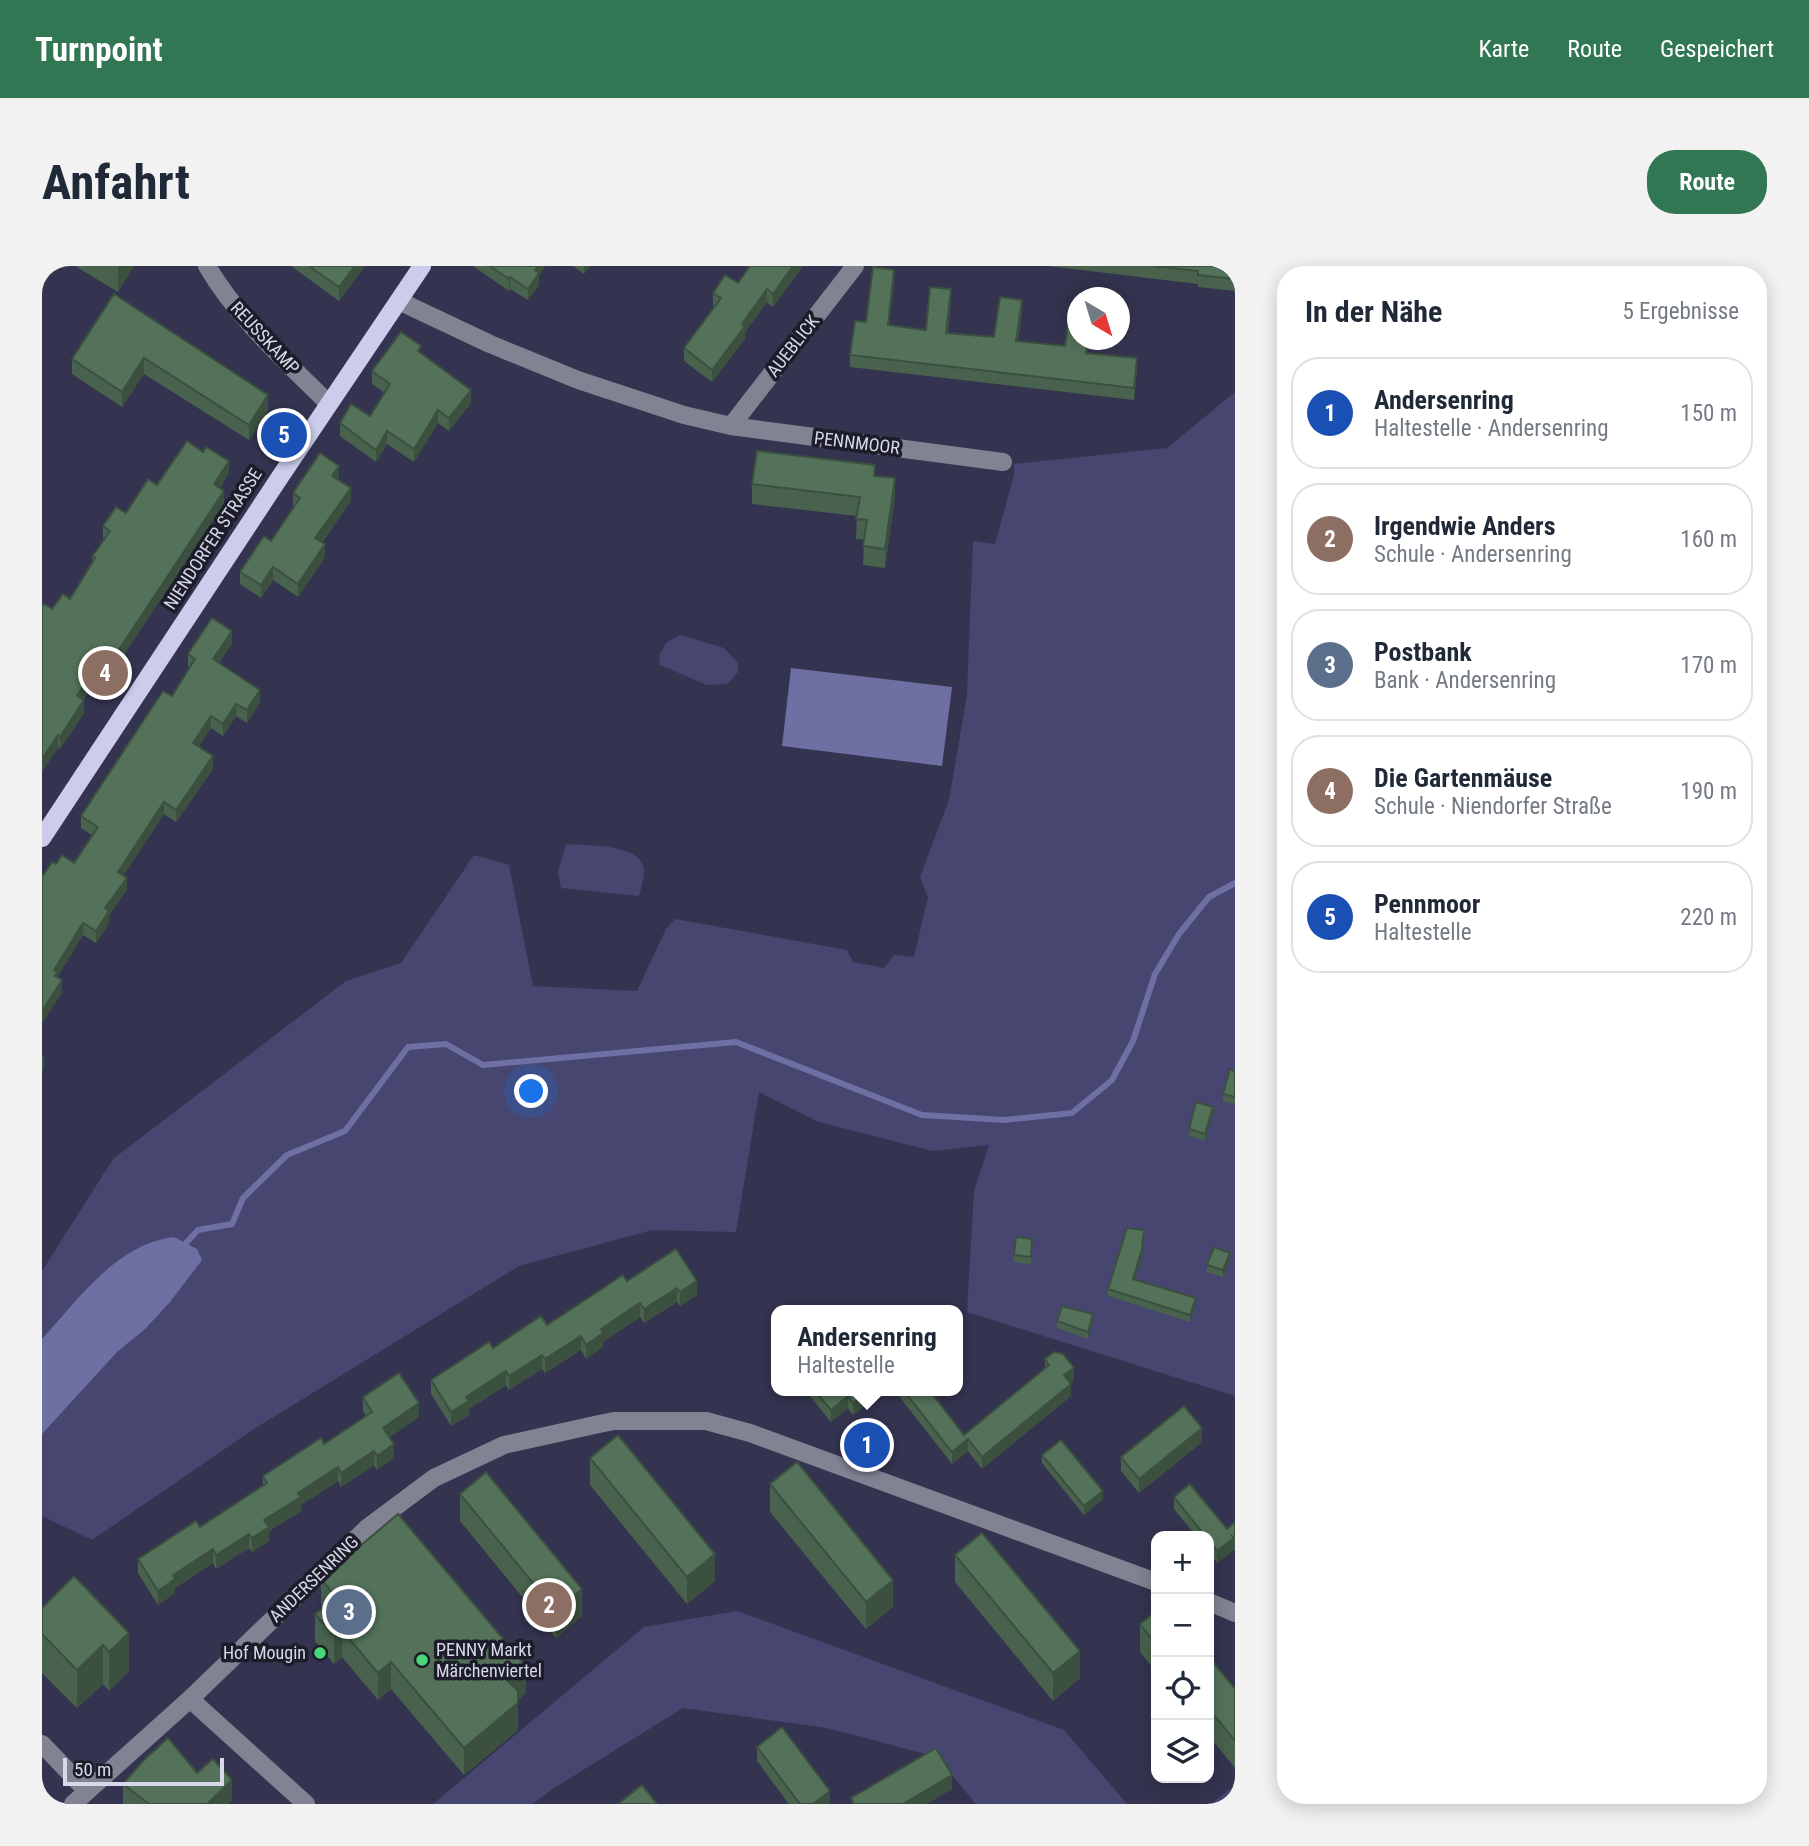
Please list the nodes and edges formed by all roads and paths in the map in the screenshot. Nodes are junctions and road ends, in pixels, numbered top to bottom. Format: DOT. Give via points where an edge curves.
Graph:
graph roads {
  1 [pos="208,266"];
  2 [pos="422,266"];
  3 [pos="855,266"];
  4 [pos="400,301"];
  5 [pos="329,404"];
  6 [pos="731,426"];
  7 [pos="1003,462"];
  8 [pos="42,838"];
  9 [pos="1151,1580"];
  10 [pos="1214,1604"];
  11 [pos="1235,1613"];
  12 [pos="190,1699"];
  13 [pos="42,1744"];
  14 [pos="87,1791"];
  15 [pos="73,1804"];
  16 [pos="306,1804"];
  1 -- 5 [label="street, REUSSKAMP" via="222,291"];
  2 -- 4 [label="main road, NIENDORFER STRASSE"];
  3 -- 6 [label="street, AUEBLICK"];
  4 -- 5 [label="main road, NIENDORFER STRASSE"];
  4 -- 6 [label="street, PENNMOOR" via="578,380"];
  5 -- 8 [label="main road, NIENDORFER STRASSE"];
  6 -- 7 [label="street, PENNMOOR"];
  9 -- 12 [label="street, ANDERSENRING" via="750,1433 706,1421 614,1421 504,1445 434,1478 367,1528"];
  10 -- 11 [label="street"];
  12 -- 14 [label="street, ANDERSENRING"];
  12 -- 16 [label="street"];
  13 -- 14 [label="street"];
  14 -- 15 [label="street, ANDERSENRING"];
}
